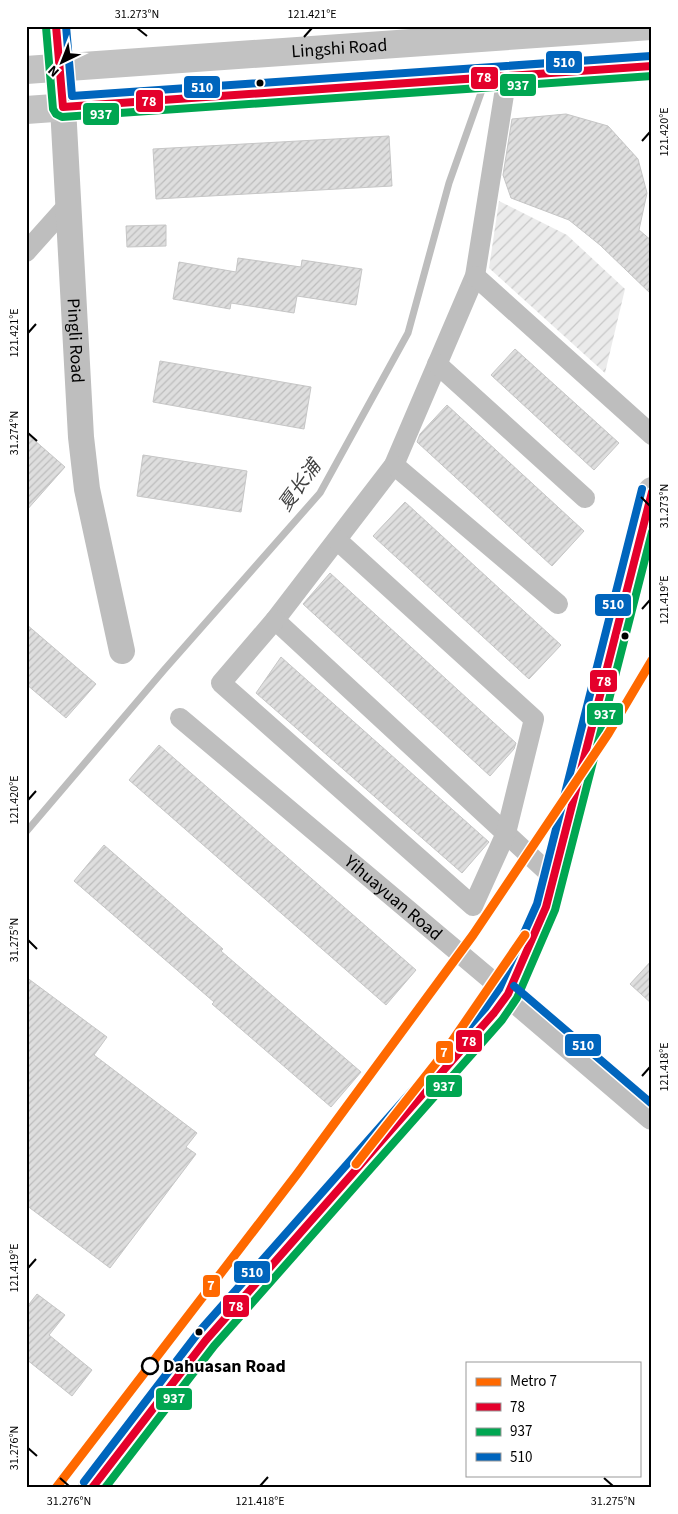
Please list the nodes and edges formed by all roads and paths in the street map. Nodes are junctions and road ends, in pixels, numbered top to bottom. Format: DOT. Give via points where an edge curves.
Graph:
graph roads {
  1 [pos="56,26"];
  2 [pos="651,26"];
  3 [pos="652,66"];
  4 [pos="59,68"];
  5 [pos="26,70"];
  6 [pos="506,76"];
  7 [pos="63,108"];
  8 [pos="26,110"];
  9 [pos="68,205"];
  10 [pos="26,252"];
  11 [pos="475,276"];
  12 [pos="437,364"];
  13 [pos="652,435"];
  14 [pos="394,465"];
  15 [pos="652,491"];
  16 [pos="585,498"];
  17 [pos="337,540"];
  18 [pos="558,604"];
  19 [pos="275,620"];
  20 [pos="122,651"];
  21 [pos="180,718"];
  22 [pos="506,833"];
  23 [pos="553,877"];
  24 [pos="508,994"];
  25 [pos="652,1117"];
  26 [pos="92,1488"];
  1 -- 4 [label="street, Pingli Road"];
  2 -- 4 [label="main road, Lingshi Road"];
  3 -- 6 [label="main road"];
  4 -- 5 [label="main road, Lingshi Road"];
  4 -- 7 [label="street, Pingli Road"];
  6 -- 7 [label="main road"];
  6 -- 11 [label="street"];
  7 -- 8 [label="main road"];
  7 -- 9 [label="street, Pingli Road"];
  9 -- 10 [label="street"];
  9 -- 20 [label="street, Pingli Road" via="81,437 87,489"];
  11 -- 12 [label="street"];
  11 -- 13 [label="street"];
  12 -- 14 [label="street"];
  12 -- 16 [label="street"];
  14 -- 17 [label="street"];
  14 -- 18 [label="street"];
  15 -- 23 [label="main road"];
  17 -- 19 [label="street"];
  17 -- 22 [label="street" via="534,719"];
  19 -- 22 [label="street"];
  19 -- 22 [label="street" via="221,683 473,906"];
  21 -- 24 [label="street, Yihuayuan Road"];
  22 -- 23 [label="street"];
  23 -- 24 [label="main road" via="546,907"];
  24 -- 25 [label="street, Yihuayuan Road"];
  24 -- 26 [label="main road" via="494,1014 206,1340"];
}
